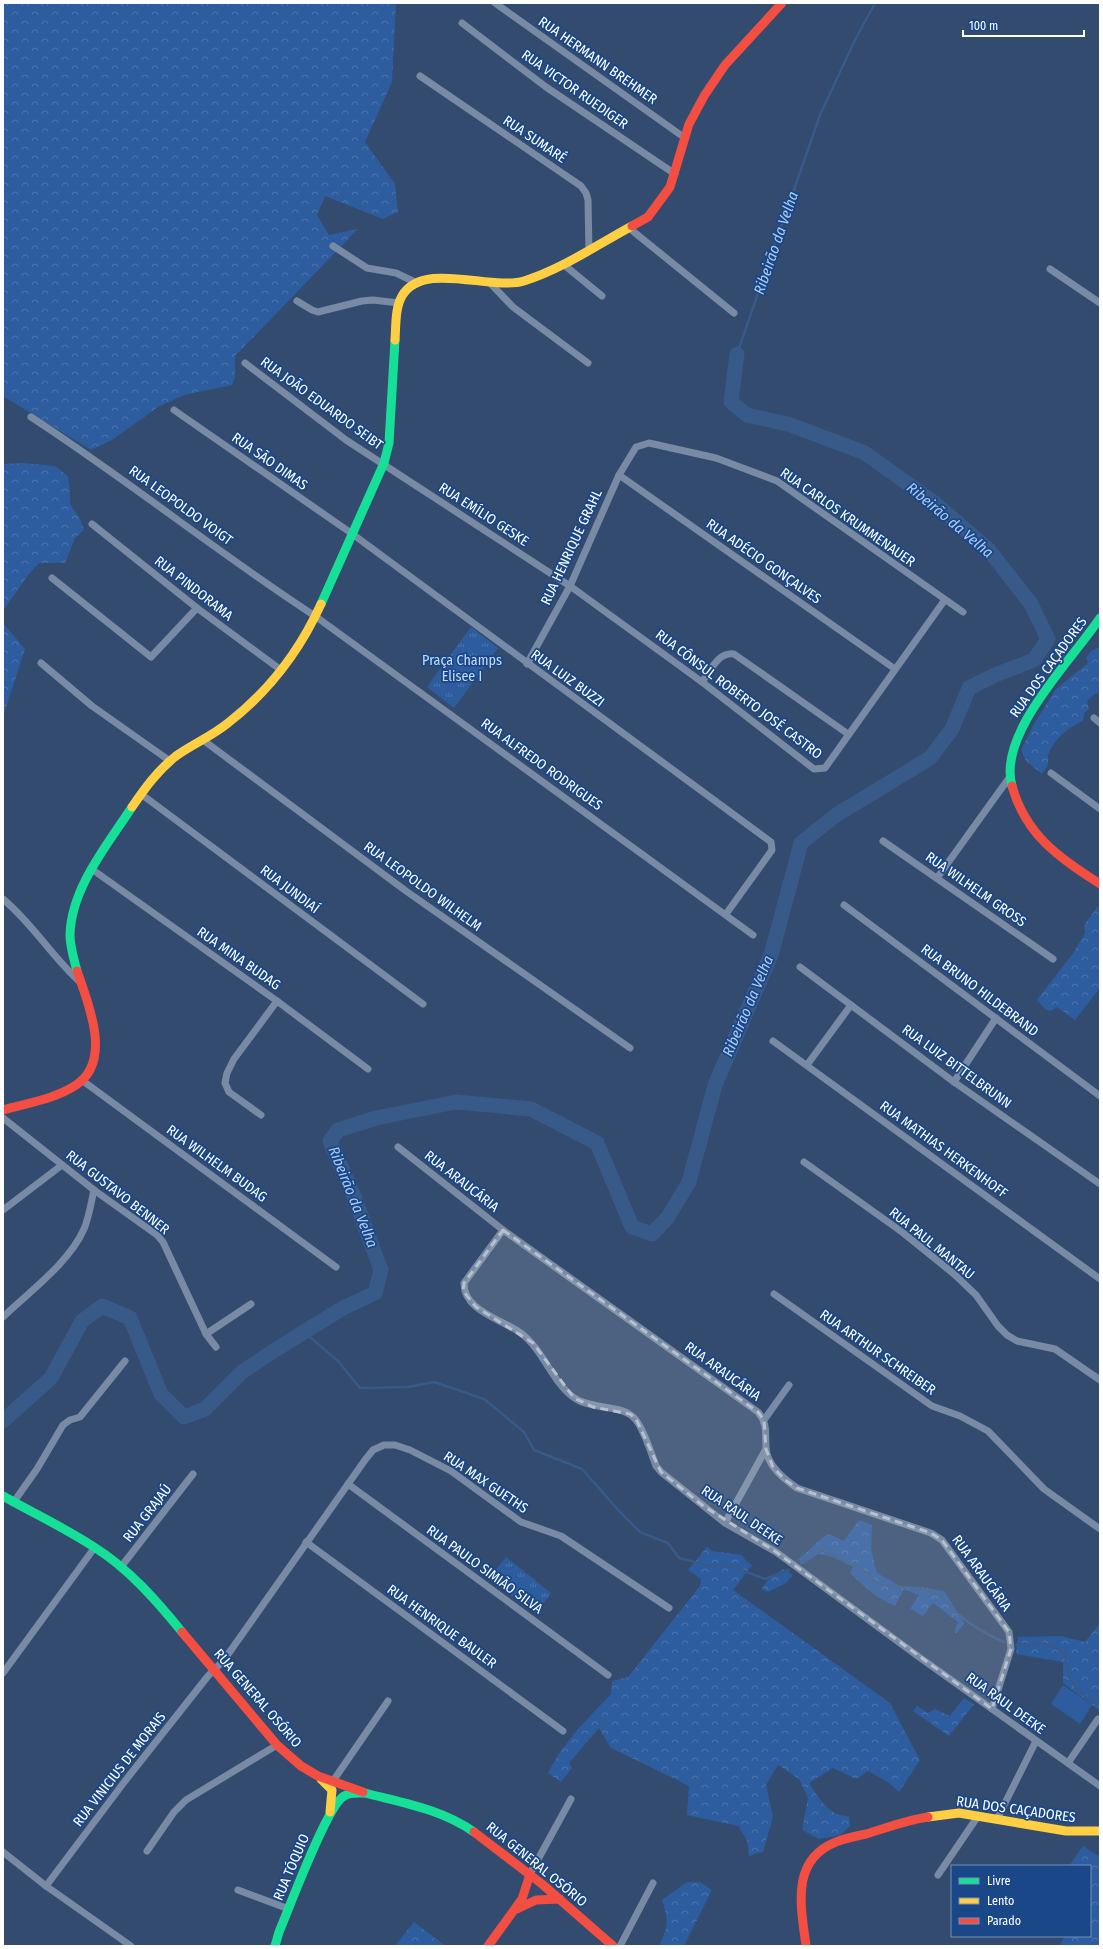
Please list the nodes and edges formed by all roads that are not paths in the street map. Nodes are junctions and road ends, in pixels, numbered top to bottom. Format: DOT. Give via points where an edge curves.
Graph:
graph roads {
  1 [pos="495,3"];
  2 [pos="782,3"];
  3 [pos="462,23"];
  4 [pos="420,76"];
  5 [pos="686,138"];
  6 [pos="675,174"];
  7 [pos="630,228"];
  8 [pos="333,246"];
  9 [pos="589,250"];
  10 [pos="563,264"];
  11 [pos="1050,269"];
  12 [pos="417,283"];
  13 [pos="490,283"];
  14 [pos="602,296"];
  15 [pos="298,301"];
  16 [pos="399,303"];
  17 [pos="1100,303"];
  18 [pos="734,313"];
  19 [pos="245,363"];
  20 [pos="588,363"];
  21 [pos="174,410"];
  22 [pos="31,417"];
  23 [pos="642,444"];
  24 [pos="384,463"];
  25 [pos="619,475"];
  26 [pos="92,524"];
  27 [pos="351,533"];
  28 [pos="52,578"];
  29 [pos="570,586"];
  30 [pos="944,601"];
  31 [pos="197,608"];
  32 [pos="962,612"];
  33 [pos="315,616"];
  34 [pos="1100,618"];
  35 [pos="41,663"];
  36 [pos="527,664"];
  37 [pos="281,670"];
  38 [pos="895,670"];
  39 [pos="702,682"];
  40 [pos="1094,718"];
  41 [pos="1100,723"];
  42 [pos="848,734"];
  43 [pos="204,740"];
  44 [pos="170,761"];
  45 [pos="1051,773"];
  46 [pos="1009,778"];
  47 [pos="141,794"];
  48 [pos="1100,809"];
  49 [pos="883,840"];
  50 [pos="93,870"];
  51 [pos="937,878"];
  52 [pos="1100,884"];
  53 [pos="3,899"];
  54 [pos="844,905"];
  55 [pos="726,914"];
  56 [pos="753,935"];
  57 [pos="1053,959"];
  58 [pos="800,967"];
  59 [pos="81,983"];
  60 [pos="277,1001"];
  61 [pos="423,1004"];
  62 [pos="851,1005"];
  63 [pos="996,1018"];
  64 [pos="773,1041"];
  65 [pos="630,1048"];
  66 [pos="807,1065"];
  67 [pos="368,1069"];
  68 [pos="83,1081"];
  69 [pos="954,1082"];
  70 [pos="1100,1096"];
  71 [pos="3,1110"];
  72 [pos="261,1115"];
  73 [pos="3,1118"];
  74 [pos="398,1147"];
  75 [pos="804,1162"];
  76 [pos="62,1165"];
  77 [pos="1100,1184"];
  78 [pos="94,1190"];
  79 [pos="3,1210"];
  80 [pos="503,1230"];
  81 [pos="336,1267"];
  82 [pos="1100,1279"];
  83 [pos="774,1294"];
  84 [pos="251,1304"];
  85 [pos="3,1317"];
  86 [pos="206,1334"];
  87 [pos="216,1347"];
  88 [pos="125,1361"];
  89 [pos="1100,1380"];
  90 [pos="789,1385"];
  91 [pos="764,1420"];
  92 [pos="766,1449"];
  93 [pos="193,1474"];
  94 [pos="348,1484"];
  95 [pos="3,1496"];
  96 [pos="13,1503"];
  97 [pos="725,1523"];
  98 [pos="1100,1530"];
  99 [pos="306,1542"];
  100 [pos="95,1547"];
  101 [pos="121,1567"];
  102 [pos="669,1608"];
  103 [pos="215,1670"];
  104 [pos="3,1673"];
  105 [pos="608,1675"];
  106 [pos="388,1701"];
  107 [pos="992,1709"];
  108 [pos="1098,1719"];
  109 [pos="563,1732"];
  110 [pos="1036,1741"];
  111 [pos="277,1745"];
  112 [pos="1068,1763"];
  113 [pos="318,1776"];
  114 [pos="332,1781"];
  115 [pos="1100,1786"];
  116 [pos="365,1793"];
  117 [pos="571,1799"];
  118 [pos="329,1813"];
  119 [pos="978,1816"];
  120 [pos="997,1819"];
  121 [pos="1100,1831"];
  122 [pos="147,1851"];
  123 [pos="3,1852"];
  124 [pos="530,1874"];
  125 [pos="938,1875"];
  126 [pos="653,1883"];
  127 [pos="46,1886"];
  128 [pos="238,1890"];
  129 [pos="560,1899"];
  130 [pos="289,1909"];
  131 [pos="514,1911"];
  132 [pos="279,1932"];
  133 [pos="131,1946"];
  134 [pos="275,1946"];
  135 [pos="285,1946"];
  136 [pos="488,1946"];
  137 [pos="613,1946"];
  138 [pos="620,1946"];
  139 [pos="806,1946"];
  1 -- 5 [label="street, RUA HERMANN BREHMER"];
  2 -- 5 [label="main road" via="725,64 689,124"];
  3 -- 6 [label="street, RUA VICTOR RUEDIGER" via="546,87"];
  4 -- 9 [label="street, RUA SUMARÉ" via="581,186 588,200"];
  5 -- 6 [label="main road"];
  6 -- 7 [label="main road" via="670,187 648,217"];
  7 -- 9 [label="main road"];
  7 -- 18 [label="street"];
  8 -- 12 [label="street" via="367,268 396,273"];
  9 -- 10 [label="main road"];
  10 -- 13 [label="main road" via="523,281 508,284"];
  10 -- 14 [label="street"];
  11 -- 17 [label="street"];
  12 -- 13 [label="main road" via="431,278 449,277"];
  12 -- 16 [label="main road" via="406,292"];
  13 -- 20 [label="street" via="513,307"];
  15 -- 16 [label="street" via="318,312 362,301"];
  16 -- 24 [label="main road" via="389,443"];
  19 -- 24 [label="street, RUA JOÃO EDUARDO SEIBT" via="346,440"];
  21 -- 27 [label="street, RUA SÃO DIMAS"];
  22 -- 33 [label="street, RUA LEOPOLDO VOIGT" via="88,454 267,585"];
  23 -- 25 [label="street, RUA HENRIQUE GRAHL" via="636,447"];
  23 -- 30 [label="street, RUA CARLOS KRUMMENAUER" via="649,443 716,458 777,481"];
  24 -- 27 [label="main road"];
  24 -- 29 [label="street, RUA EMÍLIO GESKE"];
  25 -- 29 [label="street, RUA HENRIQUE GRAHL"];
  25 -- 38 [label="street, RUA ADÉCIO GONÇALVES"];
  26 -- 31 [label="street, RUA PINDORAMA"];
  27 -- 33 [label="main road"];
  27 -- 36 [label="street, RUA LUIZ BUZZI"];
  28 -- 31 [label="street" via="151,657"];
  29 -- 36 [label="street, RUA HENRIQUE GRAHL"];
  29 -- 39 [label="street, RUA CÔNSUL ROBERTO JOSÉ CASTRO"];
  30 -- 32 [label="street, RUA CARLOS KRUMMENAUER"];
  30 -- 38 [label="street, RUA CÔNSUL ROBERTO JOSÉ CASTRO"];
  31 -- 37 [label="street, RUA PINDORAMA"];
  33 -- 37 [label="main road"];
  33 -- 55 [label="street, RUA ALFREDO RODRIGUES"];
  34 -- 46 [label="main road, RUA DOS CAÇADORES" via="1087,640 1027,716 1012,749"];
  35 -- 44 [label="street" via="92,706"];
  36 -- 55 [label="street, RUA LUIZ BUZZI" via="771,842 772,850"];
  37 -- 43 [label="main road" via="227,724"];
  38 -- 42 [label="street, RUA CÔNSUL ROBERTO JOSÉ CASTRO"];
  39 -- 42 [label="street" via="720,657 734,654"];
  39 -- 42 [label="street, RUA CÔNSUL ROBERTO JOSÉ CASTRO" via="814,769 825,768"];
  40 -- 41 [label="street"];
  43 -- 44 [label="main road"];
  43 -- 65 [label="street, RUA LEOPOLDO WILHELM" via="406,891"];
  44 -- 47 [label="main road"];
  45 -- 48 [label="street"];
  46 -- 51 [label="street"];
  46 -- 52 [label="main road, RUA DOS CAÇADORES" via="1013,799 1038,836 1079,871"];
  47 -- 50 [label="main road"];
  47 -- 61 [label="street, RUA JUNDIAÍ"];
  49 -- 51 [label="street, RUA WILHELM GROSS"];
  50 -- 59 [label="main road" via="78,898 70,932 71,948"];
  50 -- 60 [label="street, RUA MINA BUDAG"];
  51 -- 57 [label="street, RUA WILHELM GROSS"];
  53 -- 59 [label="street" via="20,913 65,969"];
  54 -- 63 [label="street, RUA BRUNO HILDEBRAND"];
  55 -- 56 [label="street, RUA ALFREDO RODRIGUES"];
  58 -- 62 [label="street, RUA LUIZ BITTELBRUNN"];
  59 -- 68 [label="main road" via="96,1041 96,1056 91,1070"];
  60 -- 67 [label="street, RUA MINA BUDAG"];
  60 -- 72 [label="street" via="234,1060 225,1082 230,1092"];
  62 -- 66 [label="street"];
  62 -- 69 [label="street, RUA LUIZ BITTELBRUNN"];
  63 -- 69 [label="street"];
  63 -- 70 [label="street, RUA BRUNO HILDEBRAND"];
  64 -- 66 [label="street, RUA MATHIAS HERKENHOFF"];
  66 -- 82 [label="street, RUA MATHIAS HERKENHOFF"];
  68 -- 71 [label="main road" via="43,1099"];
  68 -- 81 [label="street, RUA WILHELM BUDAG"];
  69 -- 77 [label="street, RUA LUIZ BITTELBRUNN"];
  73 -- 76 [label="street, RUA GUSTAVO BENNER"];
  74 -- 80 [label="street, RUA ARAUCÁRIA"];
  75 -- 89 [label="street, RUA PAUL MANTAU" via="902,1232 954,1274 976,1295 1007,1335 1017,1341 1055,1349"];
  76 -- 78 [label="street, RUA GUSTAVO BENNER"];
  76 -- 79 [label="street"];
  78 -- 85 [label="street" via="78,1241 62,1261"];
  78 -- 86 [label="street, RUA GUSTAVO BENNER" via="163,1242"];
  80 -- 91 [label="street, RUA ARAUCÁRIA" via="747,1404"];
  80 -- 97 [label="street, RUA RAUL DEEKE" via="464,1283 467,1299 533,1343 574,1398 593,1407 621,1410 636,1419 660,1472"];
  83 -- 98 [label="street, RUA ARTHUR SCHREIBER" via="932,1406 960,1416 988,1432 1044,1489"];
  84 -- 86 [label="street"];
  86 -- 87 [label="street, RUA GUSTAVO BENNER"];
  88 -- 96 [label="street" via="80,1417 70,1420 63,1426"];
  90 -- 91 [label="street"];
  91 -- 92 [label="street, RUA ARAUCÁRIA"];
  92 -- 97 [label="street"];
  92 -- 107 [label="street, RUA ARAUCÁRIA" via="773,1467 797,1488 931,1533 942,1540 1009,1632 1010,1649"];
  93 -- 101 [label="street, RUA GRAJAÚ"];
  94 -- 99 [label="street, RUA MAX GUETHS"];
  94 -- 102 [label="street, RUA MAX GUETHS" via="373,1450 384,1445 395,1445 410,1450 451,1471 521,1522 561,1536"];
  94 -- 105 [label="street, RUA PAULO SIMIÃO SILVA"];
  95 -- 96 [label="main road, RUA GENERAL OSÓRIO"];
  96 -- 100 [label="main road, RUA GENERAL OSÓRIO"];
  97 -- 107 [label="street, RUA RAUL DEEKE" via="776,1552"];
  99 -- 103 [label="street, RUA MAX GUETHS"];
  99 -- 109 [label="street, RUA HENRIQUE BAULER"];
  100 -- 101 [label="main road, RUA GENERAL OSÓRIO"];
  100 -- 104 [label="street"];
  101 -- 103 [label="main road, RUA GENERAL OSÓRIO" via="163,1609"];
  103 -- 111 [label="main road, RUA GENERAL OSÓRIO"];
  103 -- 127 [label="street, RUA VINICIUS DE MORAIS" via="125,1781"];
  106 -- 114 [label="street"];
  107 -- 110 [label="street, RUA RAUL DEEKE"];
  108 -- 112 [label="street"];
  110 -- 112 [label="street, RUA RAUL DEEKE"];
  110 -- 120 [label="street"];
  111 -- 113 [label="main road, RUA GENERAL OSÓRIO" via="301,1766"];
  111 -- 122 [label="street" via="186,1800 174,1812"];
  112 -- 115 [label="street, RUA RAUL DEEKE"];
  113 -- 114 [label="main road, RUA GENERAL OSÓRIO"];
  113 -- 118 [label="main road, RUA TÓQUIO" via="332,1790"];
  114 -- 116 [label="main road, RUA GENERAL OSÓRIO"];
  116 -- 118 [label="main road, RUA TÓQUIO" via="343,1796"];
  116 -- 124 [label="main road, RUA GENERAL OSÓRIO" via="435,1810 458,1821"];
  117 -- 124 [label="street"];
  118 -- 130 [label="main road, RUA TÓQUIO"];
  119 -- 120 [label="main road, RUA DOS CAÇADORES"];
  119 -- 125 [label="street"];
  119 -- 139 [label="main road, RUA DOS CAÇADORES" via="959,1813 923,1818 836,1842 818,1852 807,1865 802,1888 801,1903"];
  120 -- 121 [label="main road, RUA DOS CAÇADORES" via="1066,1831"];
  123 -- 127 [label="street"];
  124 -- 129 [label="main road, RUA GENERAL OSÓRIO"];
  124 -- 131 [label="main road" via="526,1891"];
  126 -- 138 [label="street"];
  127 -- 133 [label="street"];
  128 -- 130 [label="street"];
  129 -- 131 [label="main road" via="536,1900"];
  129 -- 137 [label="main road, RUA GENERAL OSÓRIO"];
  130 -- 132 [label="main road, RUA TÓQUIO"];
  131 -- 136 [label="main road"];
  132 -- 134 [label="main road, RUA TÓQUIO"];
  132 -- 135 [label="main road"];
}
